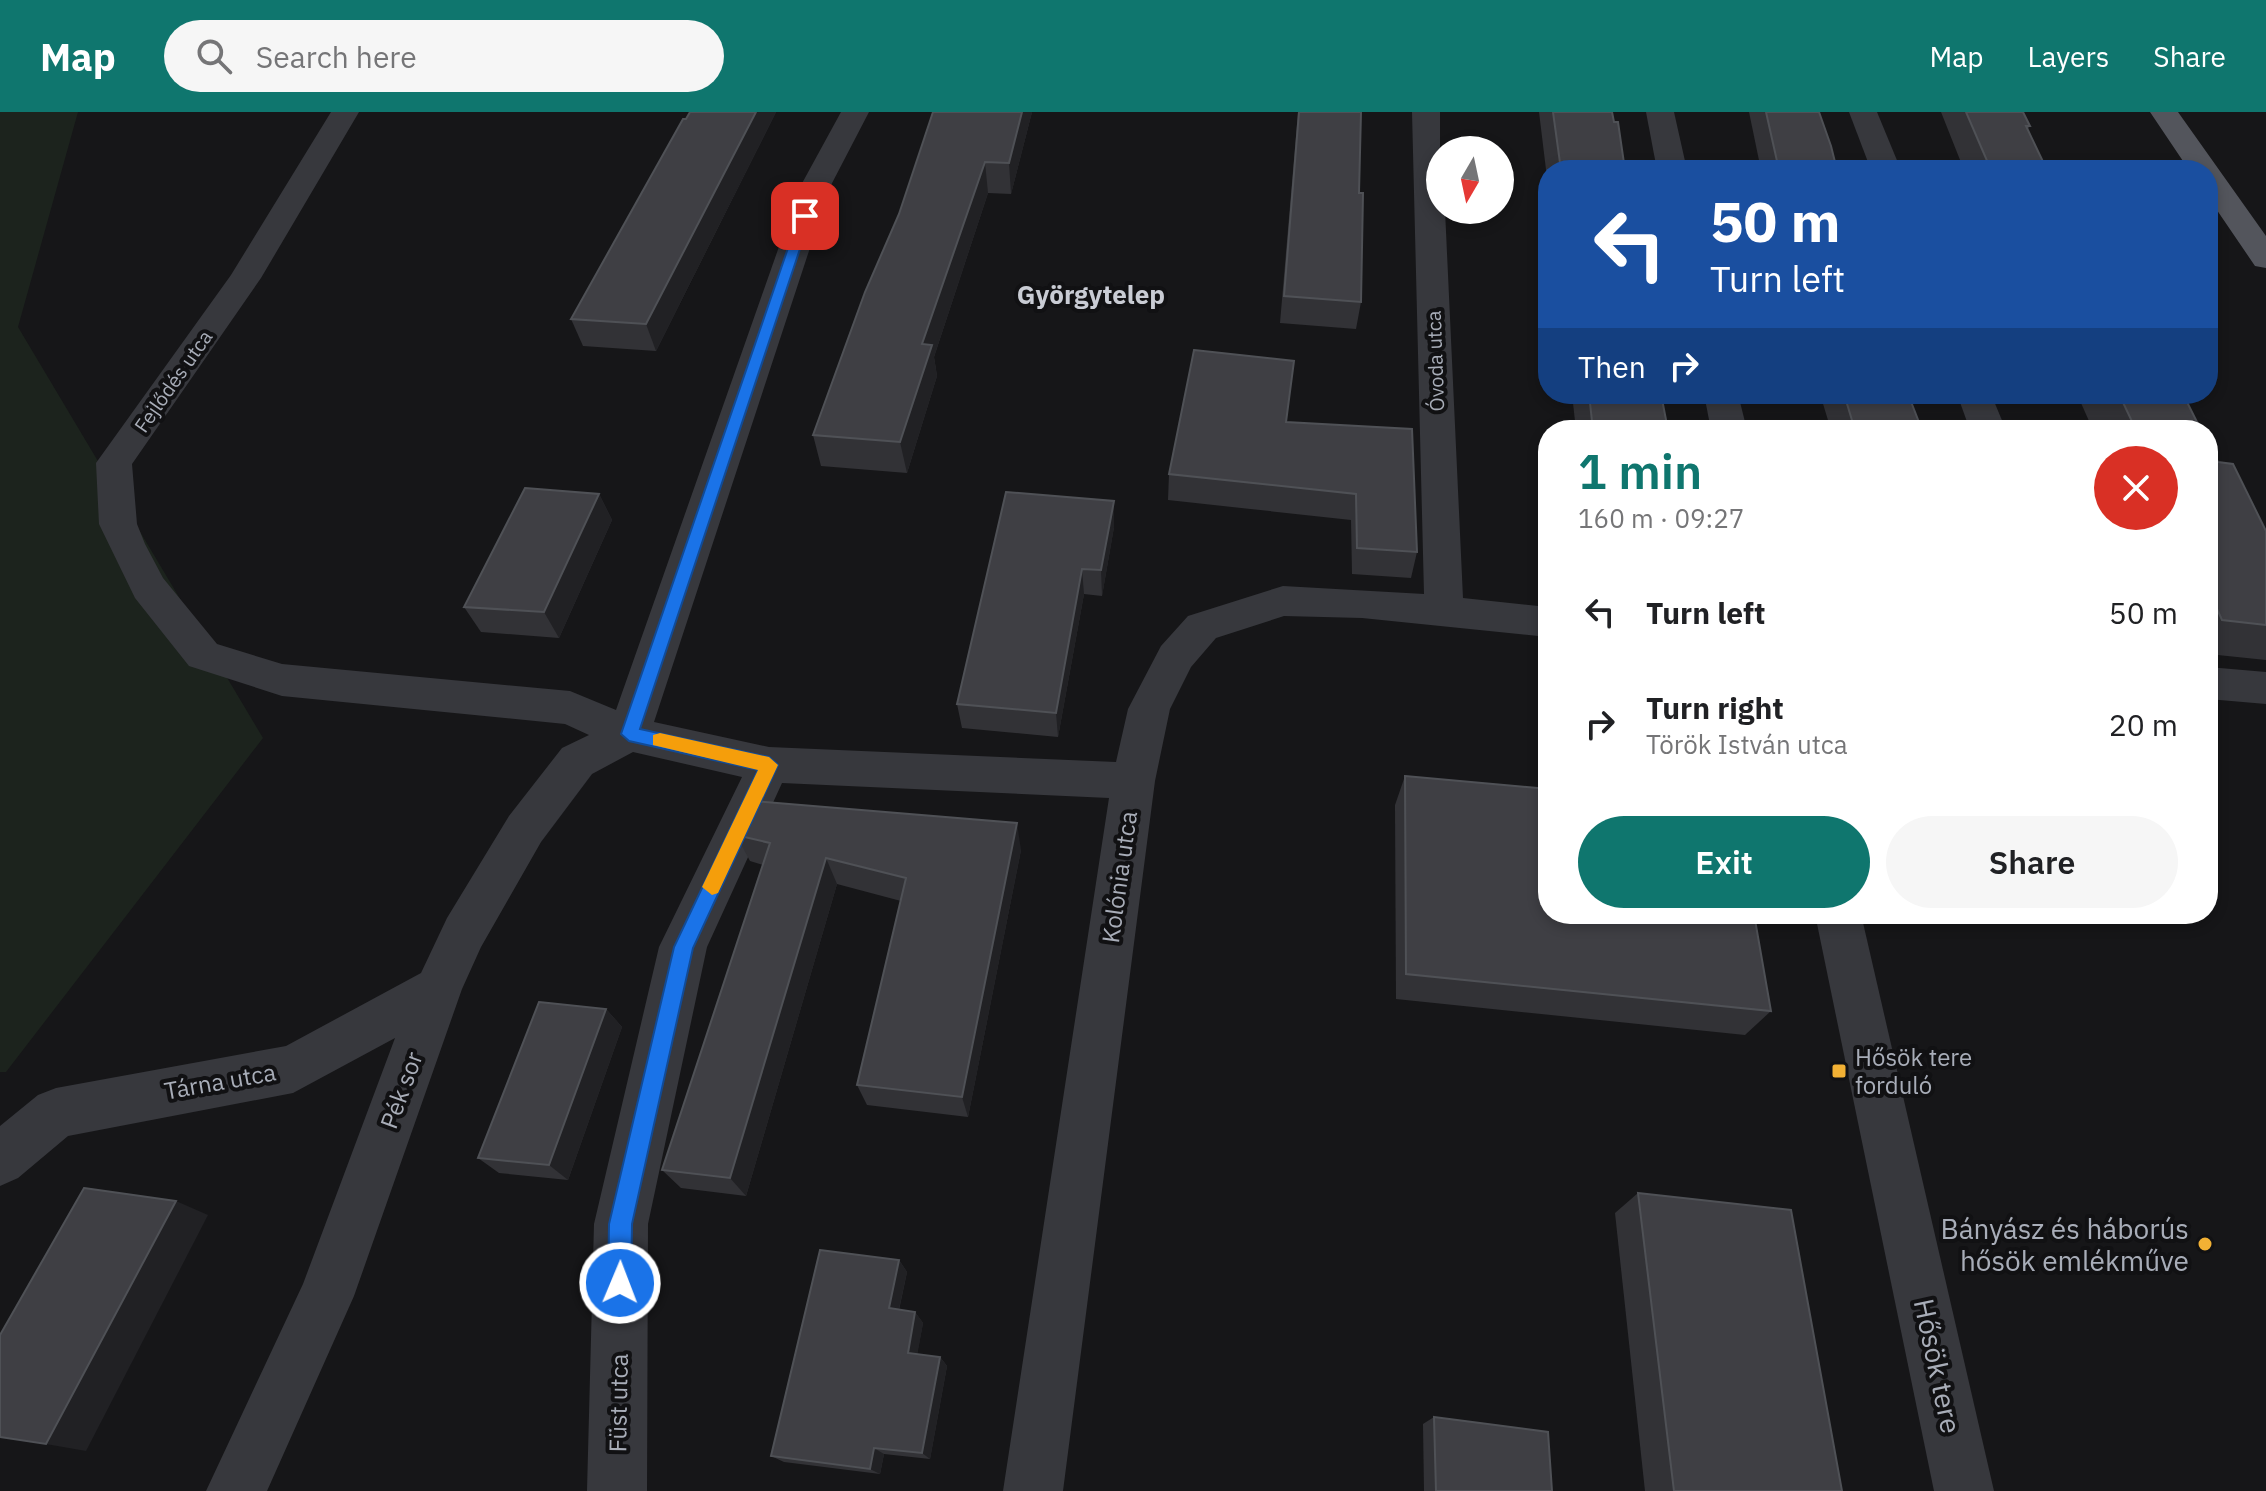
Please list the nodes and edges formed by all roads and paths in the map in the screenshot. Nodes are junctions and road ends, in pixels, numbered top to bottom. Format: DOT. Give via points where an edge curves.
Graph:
graph roads {
  1 [pos="345,112"];
  2 [pos="855,112"];
  3 [pos="1426,112"];
  4 [pos="1660,112"];
  5 [pos="1863,112"];
  6 [pos="2164,112"];
  7 [pos="1670,160"];
  8 [pos="1882,160"];
  9 [pos="2197,160"];
  10 [pos="2218,189"];
  11 [pos="2266,259"];
  12 [pos="1444,610"];
  13 [pos="1538,621"];
  14 [pos="2218,684"];
  15 [pos="2266,688"];
  16 [pos="629,734"];
  17 [pos="769,765"];
  18 [pos="1133,781"];
  19 [pos="1840,924"];
  20 [pos="438,989"];
  21 [pos="0,1160"];
  22 [pos="236,1491"];
  23 [pos="617,1491"];
  24 [pos="1033,1491"];
  25 [pos="1964,1491"];
  1 -- 16 [label="street, Fejlődés utca" via="245,278 114,463 118,524 126,544 149,588 203,655 282,680 570,708"];
  2 -- 16 [label="street" via="815,187"];
  3 -- 12 [label="street, Óvoda utca"];
  4 -- 7 [label="street"];
  5 -- 8 [label="street"];
  6 -- 9 [label="main road"];
  10 -- 11 [label="main road"];
  12 -- 13 [label="street, Kolónia utca"];
  12 -- 18 [label="street, Kolónia utca" via="1283,601 1202,627 1175,657 1149,709"];
  14 -- 15 [label="street"];
  16 -- 17 [label="street"];
  16 -- 20 [label="street, Pék sor" via="577,761 525,829"];
  17 -- 18 [label="street"];
  17 -- 23 [label="street, Füst utca" via="683,947 621,1224"];
  18 -- 24 [label="street, Kolónia utca"];
  19 -- 25 [label="street, Hősök tere"];
  20 -- 21 [label="street, Tárna utca" via="293,1069 56,1113"];
  20 -- 22 [label="street, Pék sor" via="326,1296"];
}
